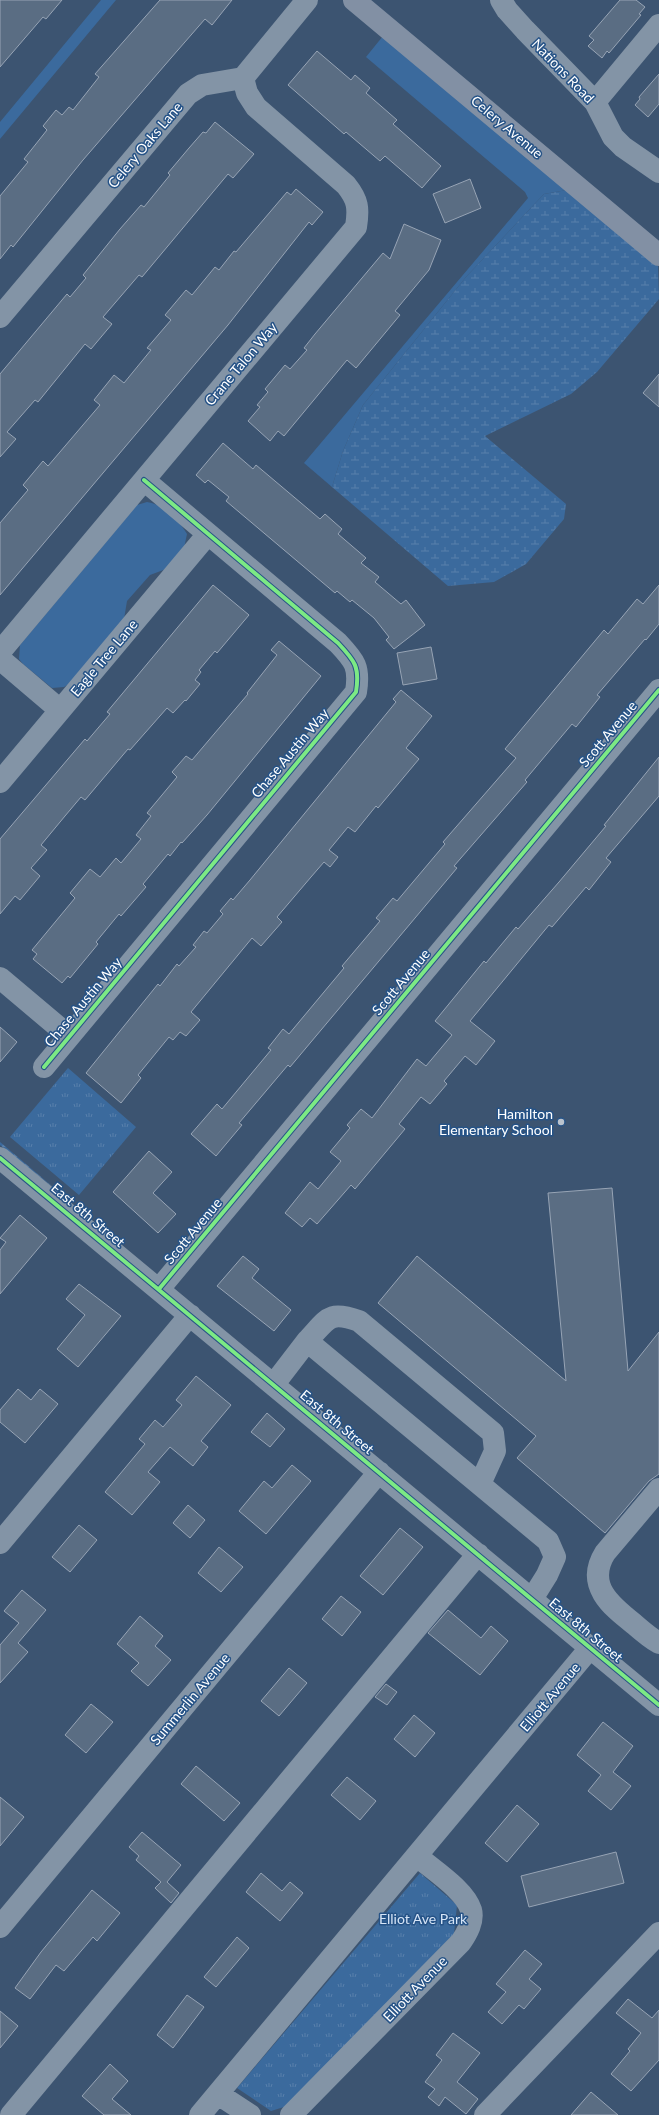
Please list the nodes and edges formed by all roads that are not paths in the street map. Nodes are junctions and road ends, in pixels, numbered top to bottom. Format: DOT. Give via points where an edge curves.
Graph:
graph roads {
  1 [pos="307,0"];
  2 [pos="354,0"];
  3 [pos="501,0"];
  4 [pos="659,25"];
  5 [pos="242,78"];
  6 [pos="595,102"];
  7 [pos="659,172"];
  8 [pos="659,255"];
  9 [pos="0,317"];
  10 [pos="144,480"];
  11 [pos="208,534"];
  12 [pos="0,652"];
  13 [pos="0,659"];
  14 [pos="659,690"];
  15 [pos="60,710"];
  16 [pos="0,782"];
  17 [pos="0,978"];
  18 [pos="69,1036"];
  19 [pos="44,1067"];
  20 [pos="0,1157"];
  21 [pos="159,1289"];
  22 [pos="190,1315"];
  23 [pos="307,1341"];
  24 [pos="274,1384"];
  25 [pos="379,1472"];
  26 [pos="480,1484"];
  27 [pos="659,1489"];
  28 [pos="0,1543"];
  29 [pos="478,1554"];
  30 [pos="532,1599"];
  31 [pos="659,1643"];
  32 [pos="590,1648"];
  33 [pos="659,1705"];
  34 [pos="417,1856"];
  35 [pos="0,1927"];
  36 [pos="659,1933"];
  37 [pos="218,2094"];
  38 [pos="11,2115"];
  39 [pos="200,2115"];
  40 [pos="250,2115"];
  41 [pos="291,2115"];
  42 [pos="485,2115"];
  1 -- 5 [label="street"];
  2 -- 8 [label="main road, Celery Avenue"];
  3 -- 6 [label="street, Nations Road" via="525,30"];
  4 -- 6 [label="street"];
  5 -- 9 [label="street, Celery Oaks Lane" via="202,85 188,94"];
  5 -- 10 [label="street, Crane Talon Way" via="247,93 256,107 346,185 356,198 356,227"];
  6 -- 7 [label="street, Nations Road" via="613,137"];
  10 -- 11 [label="street, Chase Austin Way"];
  10 -- 12 [label="street, Crane Talon Way"];
  11 -- 15 [label="street, Eagle Tree Lane"];
  11 -- 18 [label="street, Chase Austin Way" via="354,659 358,676 356,692"];
  13 -- 15 [label="street"];
  14 -- 21 [label="street, Scott Avenue"];
  15 -- 16 [label="street, Eagle Tree Lane"];
  17 -- 18 [label="street"];
  18 -- 19 [label="street, Chase Austin Way"];
  20 -- 21 [label="street, East 8th Street"];
  21 -- 22 [label="street, East 8th Street"];
  22 -- 24 [label="street, East 8th Street"];
  22 -- 28 [label="street"];
  23 -- 24 [label="street"];
  23 -- 26 [label="street"];
  23 -- 26 [label="street" via="328,1318 342,1315 359,1321 493,1433 495,1451"];
  24 -- 25 [label="street, East 8th Street"];
  25 -- 29 [label="street, East 8th Street"];
  25 -- 35 [label="street, Summerlin Avenue"];
  26 -- 30 [label="street" via="548,1541 555,1557"];
  27 -- 31 [label="street" via="605,1553 598,1565 598,1579 605,1597 613,1607"];
  29 -- 30 [label="street, East 8th Street"];
  29 -- 38 [label="street"];
  30 -- 32 [label="street, East 8th Street"];
  32 -- 33 [label="street, East 8th Street"];
  32 -- 34 [label="street, Elliott Avenue"];
  34 -- 37 [label="street, Elliott Avenue"];
  34 -- 41 [label="street, Elliott Avenue" via="464,1895 471,1911 470,1928 461,1942"];
  36 -- 42 [label="street"];
  37 -- 39 [label="street, Elliott Avenue"];
  37 -- 40 [label="street"];
}
